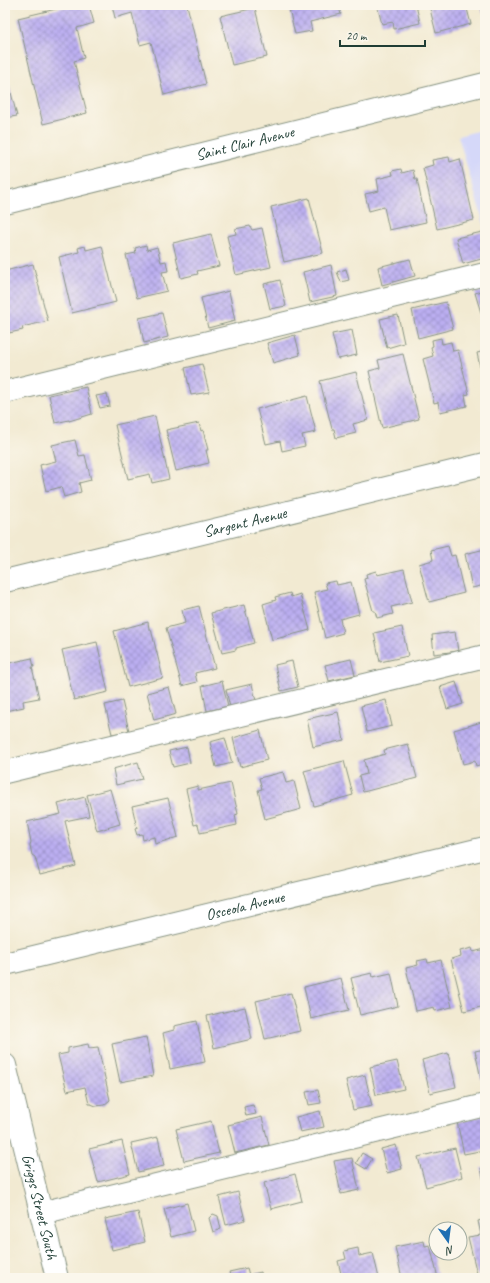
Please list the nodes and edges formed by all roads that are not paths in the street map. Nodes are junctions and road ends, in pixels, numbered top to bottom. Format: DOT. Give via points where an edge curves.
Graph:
graph roads {
  1 [pos="485,84"];
  2 [pos="5,203"];
  3 [pos="485,274"];
  4 [pos="5,392"];
  5 [pos="485,464"];
  6 [pos="5,581"];
  7 [pos="485,656"];
  8 [pos="5,772"];
  9 [pos="485,848"];
  10 [pos="5,964"];
  11 [pos="5,1065"];
  12 [pos="485,1105"];
  13 [pos="41,1213"];
  14 [pos="57,1278"];
  1 -- 2 [label="street, Saint Clair Avenue"];
  3 -- 4 [label="street"];
  5 -- 6 [label="street, Sargent Avenue"];
  7 -- 8 [label="street"];
  9 -- 10 [label="street, Osceola Avenue"];
  11 -- 13 [label="street, Griggs Street South"];
  12 -- 13 [label="street"];
  13 -- 14 [label="street, Griggs Street South"];
}
